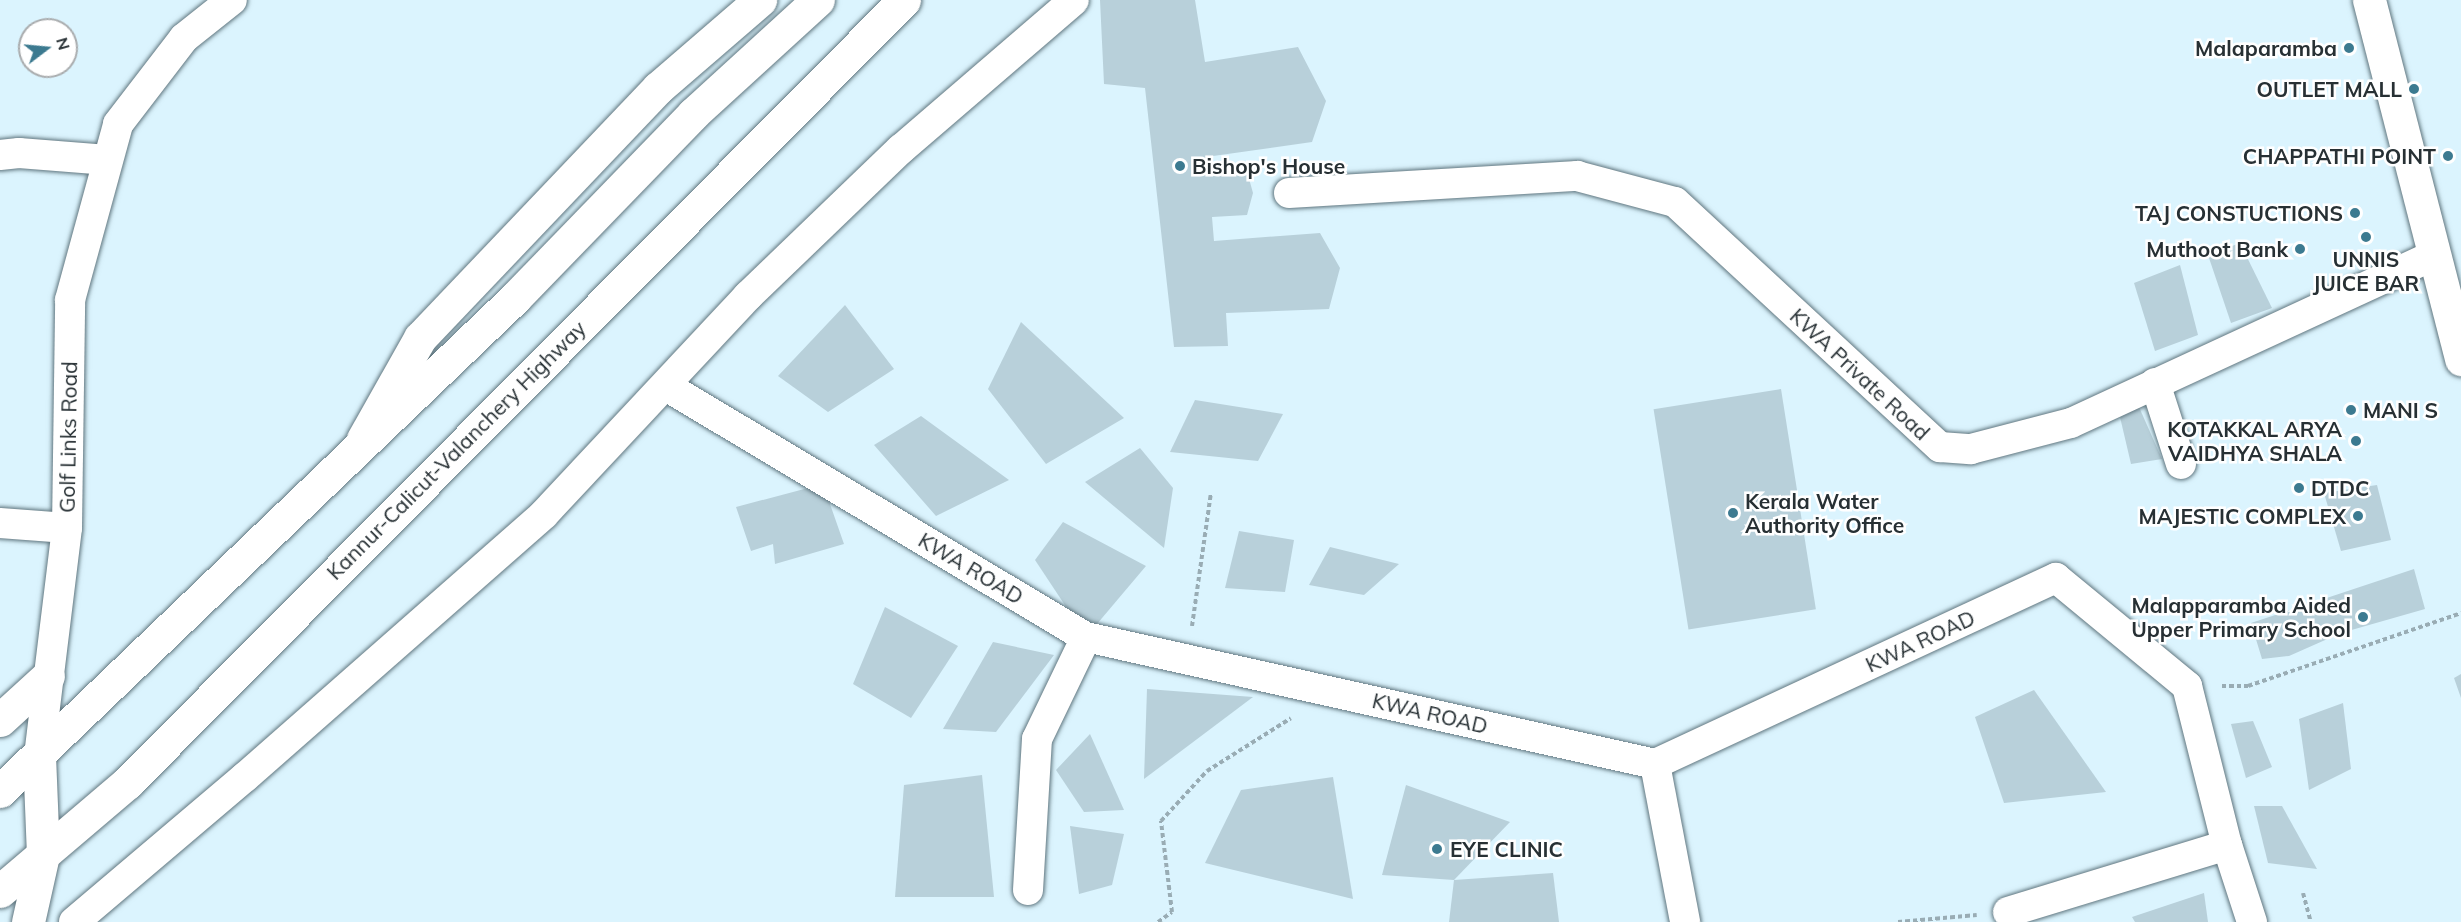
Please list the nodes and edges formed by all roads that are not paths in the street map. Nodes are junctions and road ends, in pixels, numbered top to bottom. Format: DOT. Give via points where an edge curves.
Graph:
graph roads {
  1 [pos="232,0"];
  2 [pos="760,0"];
  3 [pos="818,0"];
  4 [pos="904,0"];
  5 [pos="1074,0"];
  6 [pos="2369,0"];
  7 [pos="0,155"];
  8 [pos="108,160"];
  9 [pos="1289,193"];
  10 [pos="2434,255"];
  11 [pos="2461,359"];
  12 [pos="2155,383"];
  13 [pos="666,386"];
  14 [pos="358,448"];
  15 [pos="2181,464"];
  16 [pos="0,523"];
  17 [pos="67,528"];
  18 [pos="1086,637"];
  19 [pos="48,676"];
  20 [pos="0,720"];
  21 [pos="39,756"];
  22 [pos="1655,764"];
  23 [pos="0,791"];
  24 [pos="2227,845"];
  25 [pos="43,855"];
  26 [pos="1028,890"];
  27 [pos="0,891"];
  28 [pos="2008,912"];
  29 [pos="28,922"];
  30 [pos="74,922"];
  31 [pos="1685,922"];
  32 [pos="2252,922"];
  1 -- 8 [label="street, Golf Links Road" via="178,46 118,124"];
  2 -- 14 [label="main road" via="658,88 420,338"];
  3 -- 14 [label="main road" via="693,114 515,298"];
  4 -- 25 [label="main road, Kannur-Calicut-Valanchery Highway" via="127,783"];
  5 -- 13 [label="street" via="901,149 748,296"];
  6 -- 10 [label="main road"];
  7 -- 8 [label="street"];
  8 -- 17 [label="street, Golf Links Road" via="69,300"];
  9 -- 12 [label="street, KWA Private Road" via="1578,176 1675,202 1940,447 1971,449 2071,423"];
  10 -- 11 [label="main road"];
  10 -- 12 [label="street, KWA Private Road"];
  12 -- 15 [label="street"];
  13 -- 18 [label="street, KWA ROAD"];
  13 -- 30 [label="street" via="544,514"];
  14 -- 21 [label="main road"];
  16 -- 17 [label="street"];
  17 -- 19 [label="street, Golf Links Road"];
  18 -- 22 [label="street, KWA ROAD"];
  18 -- 26 [label="street" via="1037,739"];
  19 -- 20 [label="main road"];
  19 -- 21 [label="street, Golf Links Road"];
  21 -- 23 [label="main road"];
  21 -- 25 [label="main road, Golf Links Road"];
  22 -- 24 [label="street, KWA ROAD" via="2056,578 2187,686"];
  22 -- 31 [label="street"];
  24 -- 28 [label="street"];
  24 -- 32 [label="street"];
  25 -- 27 [label="main road, Kannur-Calicut-Valanchery Highway"];
  25 -- 29 [label="main road, Golf Links Road"];
}
